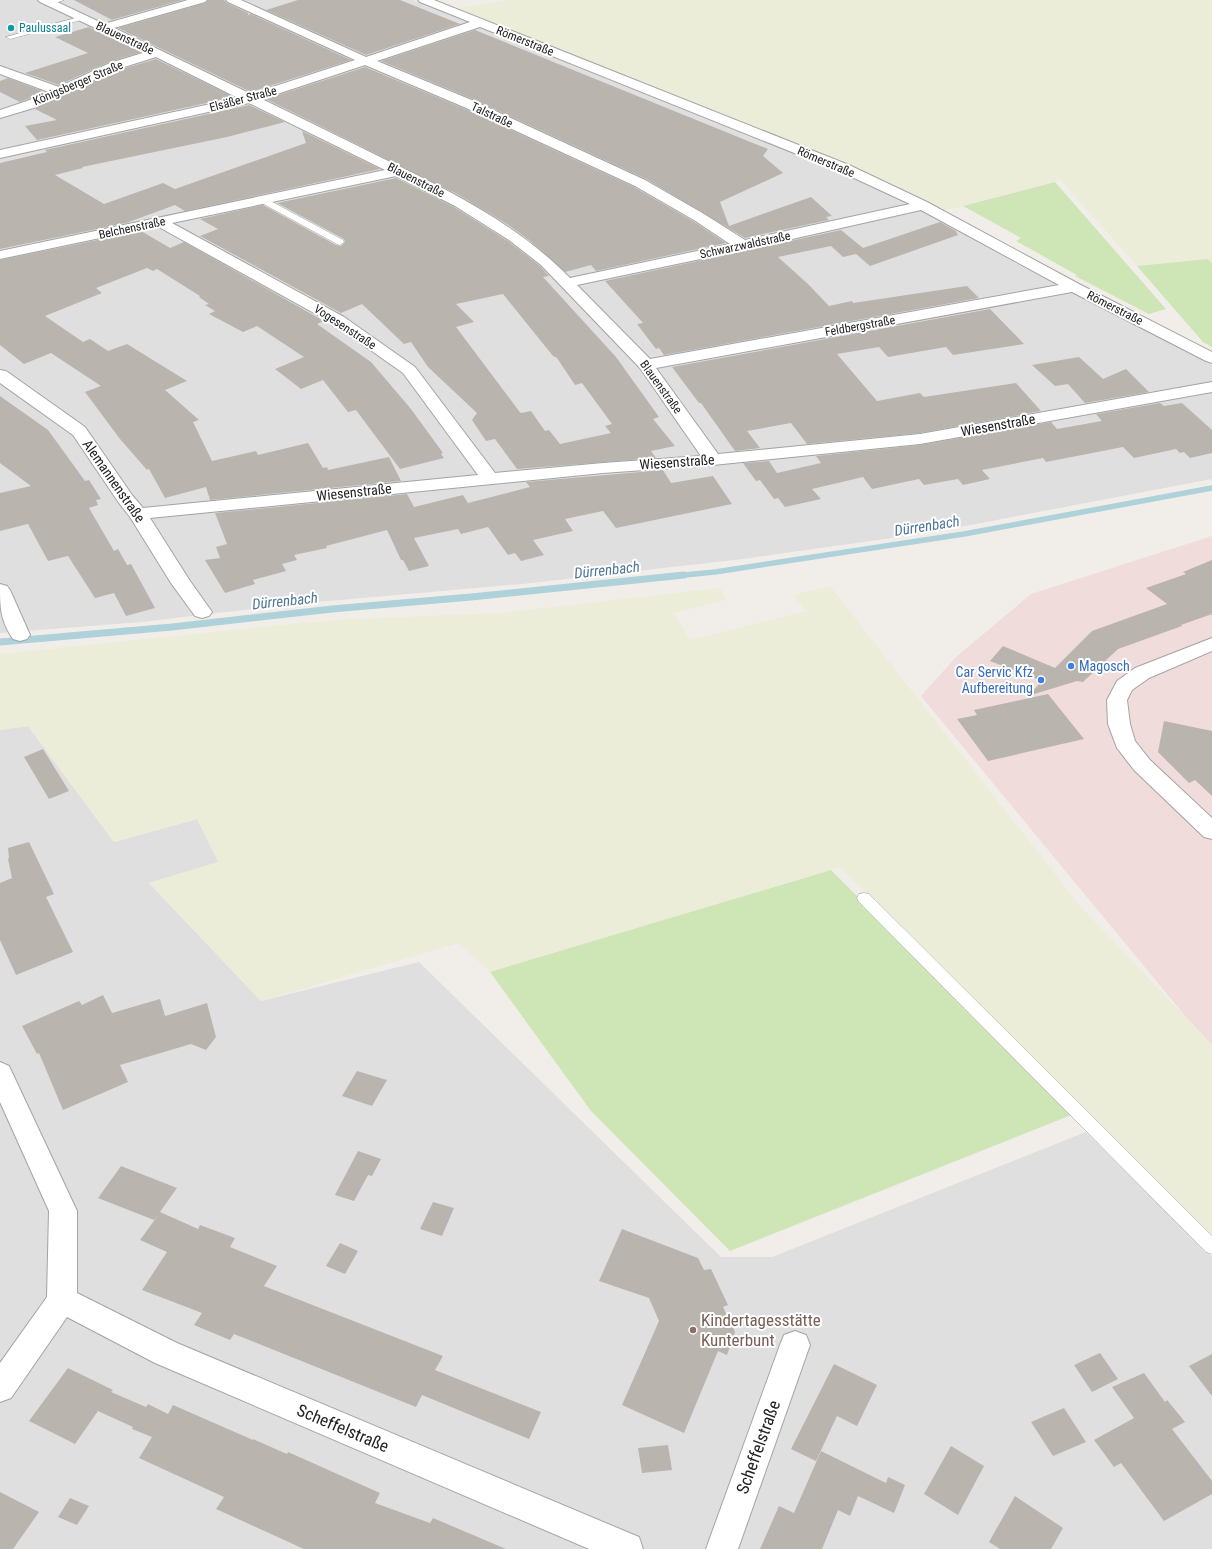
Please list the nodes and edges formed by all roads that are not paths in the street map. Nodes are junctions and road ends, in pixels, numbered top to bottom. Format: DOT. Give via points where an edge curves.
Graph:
graph roads {
  1 [pos="201,0"];
  2 [pos="232,0"];
  3 [pos="424,0"];
  4 [pos="51,1"];
  5 [pos="83,18"];
  6 [pos="480,23"];
  7 [pos="103,28"];
  8 [pos="10,37"];
  9 [pos="157,53"];
  10 [pos="366,61"];
  11 [pos="0,70"];
  12 [pos="59,92"];
  13 [pos="250,99"];
  14 [pos="0,114"];
  15 [pos="0,154"];
  16 [pos="398,170"];
  17 [pos="263,200"];
  18 [pos="922,205"];
  19 [pos="160,222"];
  20 [pos="340,242"];
  21 [pos="743,246"];
  22 [pos="0,255"];
  23 [pos="567,283"];
  24 [pos="1074,287"];
  25 [pos="1212,358"];
  26 [pos="646,364"];
  27 [pos="0,375"];
  28 [pos="1212,387"];
  29 [pos="713,460"];
  30 [pos="490,479"];
  31 [pos="138,514"];
  32 [pos="0,590"];
  33 [pos="202,612"];
  34 [pos="20,635"];
  35 [pos="1212,644"];
  36 [pos="1212,831"];
  37 [pos="864,898"];
  38 [pos="0,1073"];
  39 [pos="1212,1247"];
  40 [pos="62,1300"];
  41 [pos="795,1345"];
  42 [pos="0,1388"];
  43 [pos="627,1549"];
  44 [pos="722,1549"];
  1 -- 7 [label="street"];
  2 -- 10 [label="street, Talstraße"];
  3 -- 6 [label="street, Römerstraße"];
  4 -- 5 [label="street, Blauenstraße"];
  5 -- 7 [label="street, Blauenstraße"];
  5 -- 8 [label="lane"];
  6 -- 10 [label="street, Elsäßer Straße"];
  6 -- 18 [label="street, Römerstraße" via="836,165"];
  7 -- 9 [label="street, Blauenstraße"];
  9 -- 12 [label="street, Königsberger Straße" via="114,66"];
  9 -- 13 [label="street, Blauenstraße"];
  10 -- 13 [label="street, Elsäßer Straße"];
  10 -- 21 [label="street, Talstraße" via="469,104 640,183"];
  11 -- 12 [label="street"];
  12 -- 14 [label="street, Königsberger Straße"];
  13 -- 15 [label="street, Elsäßer Straße"];
  13 -- 16 [label="street, Blauenstraße"];
  16 -- 17 [label="street, Belchenstraße"];
  16 -- 23 [label="street, Blauenstraße" via="460,203 514,237 546,262"];
  17 -- 19 [label="street, Belchenstraße"];
  17 -- 20 [label="lane"];
  18 -- 21 [label="street, Schwarzwaldstraße"];
  18 -- 24 [label="street, Römerstraße"];
  19 -- 22 [label="street, Belchenstraße"];
  19 -- 30 [label="street, Vogesenstraße" via="338,320 409,370"];
  21 -- 23 [label="street, Schwarzwaldstraße"];
  23 -- 26 [label="street, Blauenstraße"];
  24 -- 25 [label="street, Römerstraße"];
  24 -- 26 [label="street, Feldbergstraße"];
  26 -- 29 [label="street, Blauenstraße"];
  27 -- 31 [label="street, Alemannenstraße" via="79,431"];
  28 -- 29 [label="street, Wiesenstraße" via="920,439"];
  29 -- 30 [label="street, Wiesenstraße"];
  30 -- 31 [label="street, Wiesenstraße"];
  31 -- 33 [label="street, Alemannenstraße"];
  32 -- 34 [label="street"];
  35 -- 36 [label="street" via="1142,673 1124,686 1117,700 1119,724 1125,743 1142,765"];
  37 -- 39 [label="lane"];
  38 -- 40 [label="street" via="63,1211"];
  40 -- 42 [label="street"];
  40 -- 43 [label="street, Scheffelstraße" via="166,1353"];
  41 -- 44 [label="street, Scheffelstraße"];
}
